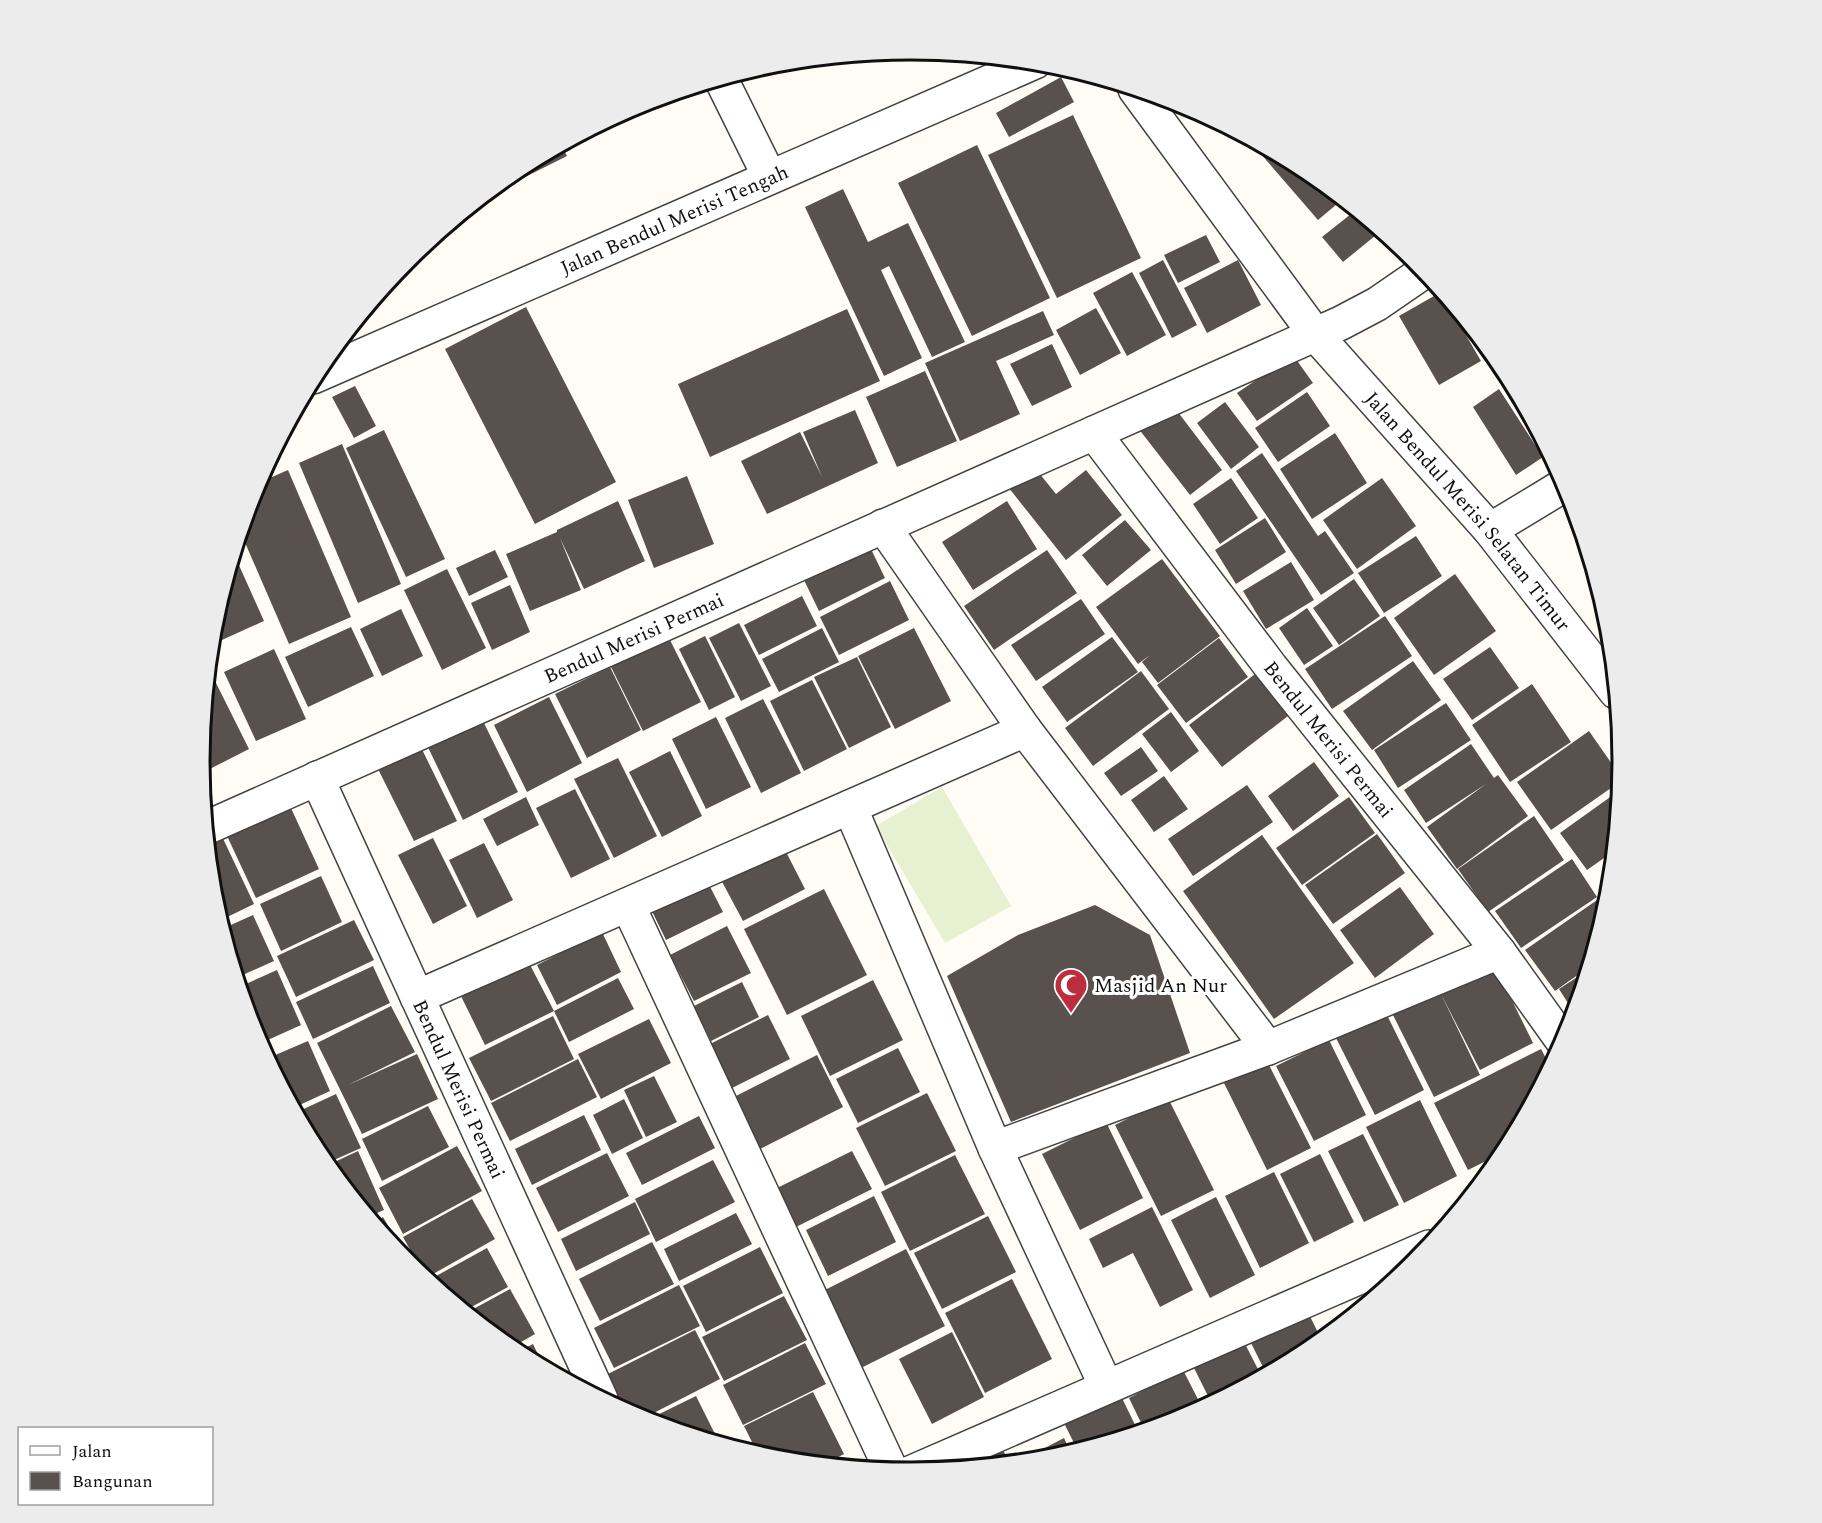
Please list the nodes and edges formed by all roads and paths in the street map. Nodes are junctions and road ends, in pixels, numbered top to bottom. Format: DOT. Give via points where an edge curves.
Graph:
graph roads {
  1 [pos="1020,69"];
  2 [pos="724,85"];
  3 [pos="1144,100"];
  4 [pos="769,176"];
  5 [pos="1417,276"];
  6 [pos="1316,334"];
  7 [pos="330,370"];
  8 [pos="1094,433"];
  9 [pos="1557,489"];
  10 [pos="883,526"];
  11 [pos="1490,530"];
  12 [pos="1607,681"];
  13 [pos="1025,729"];
  14 [pos="317,778"];
  15 [pos="850,807"];
  16 [pos="213,825"];
  17 [pos="628,904"];
  18 [pos="1499,952"];
  19 [pos="417,997"];
  20 [pos="1557,1034"];
  21 [pos="1268,1048"];
  22 [pos="995,1148"];
  23 [pos="1409,1255"];
  24 [pos="1106,1386"];
  25 [pos="596,1388"];
  26 [pos="887,1462"];
  27 [pos="935,1462"];
  1 -- 4 [label="street, Jalan Bendul Merisi Tengah"];
  2 -- 4 [label="street"];
  3 -- 6 [label="street, Jalan Bendul Merisi Selatan Timur"];
  4 -- 7 [label="street, Jalan Bendul Merisi Tengah"];
  5 -- 6 [label="street, Bendul Merisi Permai" via="1363,311"];
  6 -- 8 [label="street, Bendul Merisi Permai"];
  6 -- 11 [label="street, Jalan Bendul Merisi Selatan Timur"];
  8 -- 10 [label="street, Bendul Merisi Permai"];
  8 -- 18 [label="street, Bendul Merisi Permai" via="1271,667"];
  9 -- 11 [label="street"];
  10 -- 13 [label="street"];
  10 -- 14 [label="street, Bendul Merisi Permai"];
  11 -- 12 [label="street, Jalan Bendul Merisi Selatan Timur"];
  13 -- 15 [label="street"];
  13 -- 21 [label="street"];
  14 -- 16 [label="street, Bendul Merisi Permai"];
  14 -- 19 [label="street, Bendul Merisi Permai"];
  15 -- 17 [label="street"];
  15 -- 22 [label="street"];
  17 -- 19 [label="street"];
  17 -- 26 [label="street"];
  18 -- 20 [label="street, Bendul Merisi Permai"];
  18 -- 21 [label="street"];
  19 -- 25 [label="street, Bendul Merisi Permai"];
  21 -- 22 [label="street"];
  22 -- 24 [label="street"];
  23 -- 24 [label="street"];
  24 -- 27 [label="street"];
}
